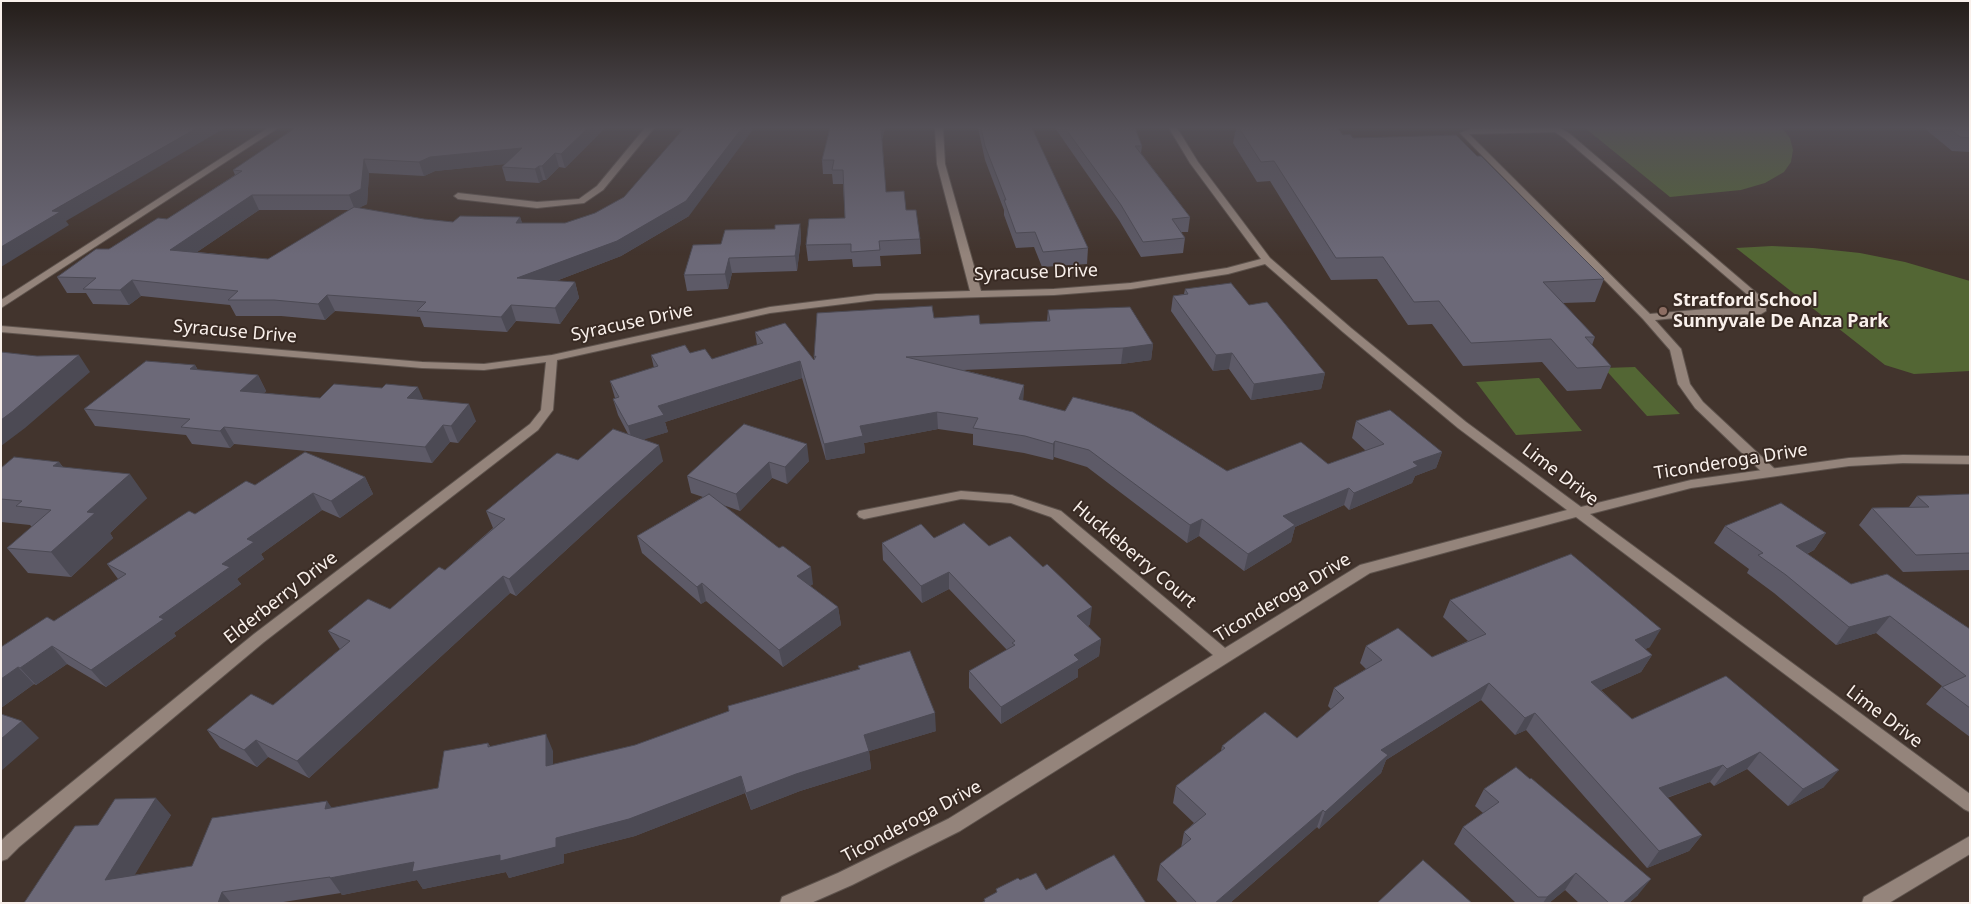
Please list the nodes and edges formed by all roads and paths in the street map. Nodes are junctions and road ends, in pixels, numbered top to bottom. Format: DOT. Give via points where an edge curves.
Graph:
graph roads {
  1 [pos="209,170"];
  2 [pos="615,170"];
  3 [pos="942,170"];
  4 [pos="1199,170"];
  5 [pos="1501,170"];
  6 [pos="1607,170"];
  7 [pos="458,196"];
  8 [pos="1267,260"];
  9 [pos="976,293"];
  10 [pos="1,305"];
  11 [pos="1647,318"];
  12 [pos="1,329"];
  13 [pos="552,358"];
  14 [pos="1970,460"];
  15 [pos="1771,473"];
  16 [pos="1578,512"];
  17 [pos="864,514"];
  18 [pos="1224,656"];
  19 [pos="1970,804"];
  20 [pos="1970,844"];
  21 [pos="1,853"];
  22 [pos="789,903"];
  23 [pos="1871,903"];
  1 -- 10 [label="street"];
  2 -- 7 [label="street" via="600,188 581,201 537,205"];
  3 -- 9 [label="street"];
  4 -- 8 [label="street, Lime Drive"];
  5 -- 11 [label="street"];
  6 -- 11 [label="street" via="1761,301 1761,311"];
  8 -- 9 [label="street, Syracuse Drive" via="1228,271 1131,286 1054,292"];
  8 -- 16 [label="street, Lime Drive" via="1462,425"];
  9 -- 13 [label="street, Syracuse Drive" via="876,297 770,310"];
  11 -- 15 [label="street" via="1676,349 1684,384 1700,405"];
  12 -- 13 [label="street, Syracuse Drive" via="422,366 484,367"];
  13 -- 21 [label="street, Elderberry Drive" via="547,410 534,427 259,638"];
  14 -- 15 [label="street, Ticonderoga Drive" via="1849,462"];
  15 -- 16 [label="street, Ticonderoga Drive" via="1691,484"];
  16 -- 18 [label="street, Ticonderoga Drive" via="1365,569"];
  16 -- 19 [label="street, Lime Drive"];
  17 -- 18 [label="street, Huckleberry Court" via="961,495 1012,499 1056,514"];
  18 -- 22 [label="street, Ticonderoga Drive" via="954,825"];
  20 -- 23 [label="street"];
}
